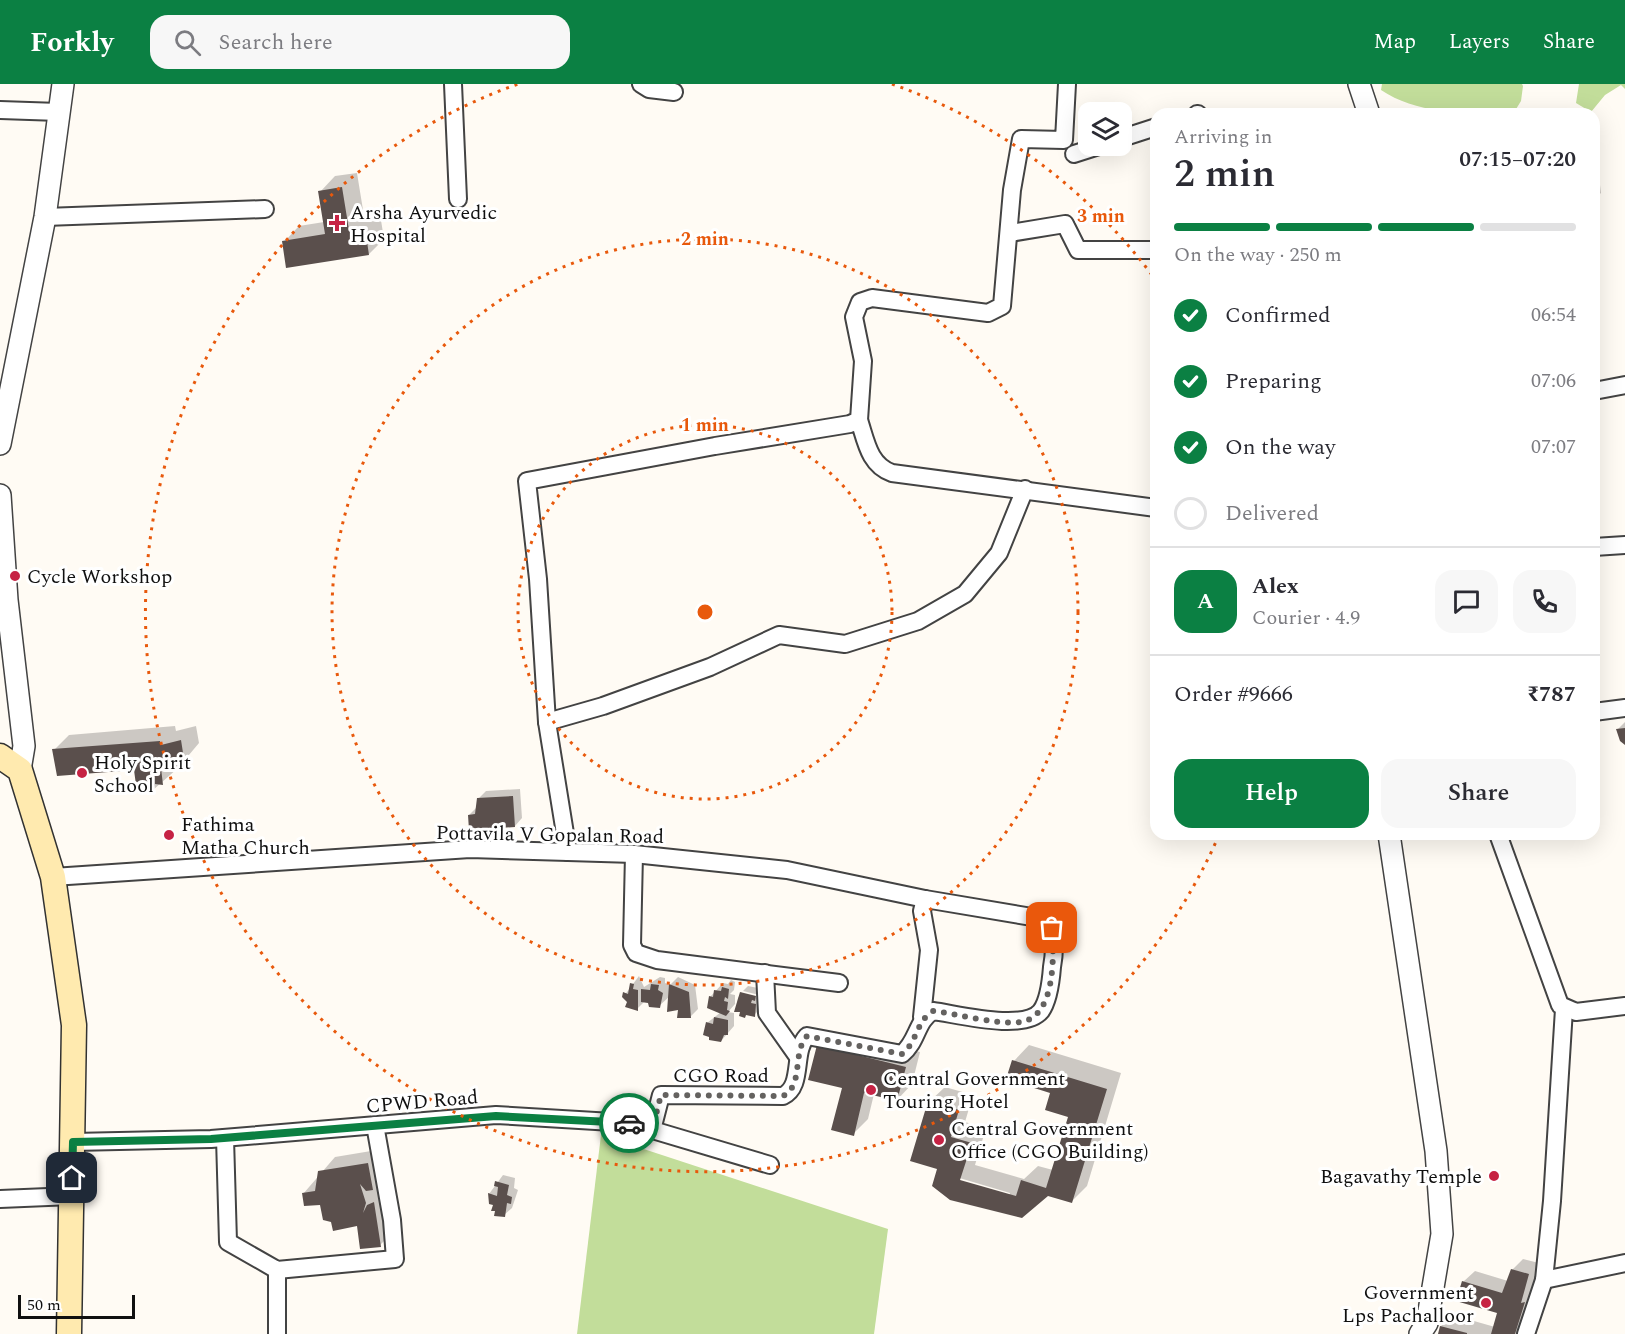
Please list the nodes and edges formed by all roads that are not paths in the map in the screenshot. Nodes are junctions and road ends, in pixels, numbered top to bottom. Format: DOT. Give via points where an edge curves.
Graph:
graph roads {
  1 [pos="63,84"];
  2 [pos="453,84"];
  3 [pos="641,84"];
  4 [pos="1067,84"];
  5 [pos="1359,84"];
  6 [pos="674,92"];
  7 [pos="1367,108"];
  8 [pos="0,111"];
  9 [pos="59,112"];
  10 [pos="1150,129"];
  11 [pos="1132,135"];
  12 [pos="1078,153"];
  13 [pos="1074,154"];
  14 [pos="458,199"];
  15 [pos="265,209"];
  16 [pos="45,217"];
  17 [pos="1010,233"];
  18 [pos="1150,250"];
  19 [pos="1625,385"];
  20 [pos="1600,390"];
  21 [pos="859,420"];
  22 [pos="0,444"];
  23 [pos="1025,489"];
  24 [pos="0,495"];
  25 [pos="1150,507"];
  26 [pos="1625,545"];
  27 [pos="1600,547"];
  28 [pos="1625,708"];
  29 [pos="1600,711"];
  30 [pos="547,722"];
  31 [pos="0,756"];
  32 [pos="20,770"];
  33 [pos="1390,840"];
  34 [pos="1500,840"];
  35 [pos="568,852"];
  36 [pos="634,854"];
  37 [pos="53,877"];
  38 [pos="925,899"];
  39 [pos="765,974"];
  40 [pos="839,983"];
  41 [pos="1624,1005"];
  42 [pos="1564,1009"];
  43 [pos="922,1017"];
  44 [pos="798,1057"];
  45 [pos="375,1125"];
  46 [pos="652,1130"];
  47 [pos="225,1138"];
  48 [pos="73,1142"];
  49 [pos="770,1165"];
  50 [pos="72,1196"];
  51 [pos="0,1199"];
  52 [pos="1625,1263"];
  53 [pos="277,1270"];
  54 [pos="1544,1280"];
  55 [pos="69,1334"];
  56 [pos="277,1334"];
  57 [pos="1420,1334"];
  58 [pos="1526,1334"];
  1 -- 9 [label="street"];
  2 -- 14 [label="street"];
  3 -- 6 [label="street"];
  4 -- 17 [label="street" via="1064,140 1022,139 1012,190"];
  5 -- 7 [label="street"];
  8 -- 9 [label="street"];
  9 -- 16 [label="street"];
  10 -- 11 [label="street"];
  12 -- 13 [label="street"];
  15 -- 16 [label="street"];
  16 -- 22 [label="street"];
  17 -- 18 [label="street" via="1065,224 1078,250"];
  17 -- 21 [label="street" via="1002,306 995,310 988,313 872,298 860,302 854,317 863,361"];
  19 -- 20 [label="street"];
  21 -- 23 [label="street" via="872,458 883,470"];
  21 -- 30 [label="street" via="527,481"];
  23 -- 25 [label="street"];
  23 -- 30 [label="street" via="999,553 965,594 918,621 845,644 780,635 699,671"];
  24 -- 32 [label="street" via="7,600 24,746"];
  26 -- 27 [label="street"];
  28 -- 29 [label="street"];
  30 -- 35 [label="street"];
  31 -- 32 [label="main road"];
  32 -- 37 [label="main road"];
  33 -- 57 [label="street" via="1436,1151 1442,1234 1427,1323"];
  34 -- 42 [label="street"];
  35 -- 36 [label="street, Pottavila V Gopalan Road"];
  35 -- 37 [label="street, Pottavila V Gopalan Road" via="470,849"];
  36 -- 38 [label="street, Pottavila V Gopalan Road" via="787,870"];
  36 -- 39 [label="street" via="632,945 636,953 657,960"];
  37 -- 48 [label="main road" via="74,1025"];
  38 -- 43 [label="street" via="922,911 929,950"];
  38 -- 43 [label="street, Pottavila V Gopalan Road" via="1044,919 1052,928 1054,954 1050,987 1040,1012 1023,1022 933,1011"];
  39 -- 40 [label="street"];
  39 -- 44 [label="street" via="767,1013"];
  41 -- 42 [label="street" via="1576,1012"];
  42 -- 54 [label="street"];
  43 -- 44 [label="street, CGO Road" via="910,1048 902,1054 807,1036"];
  44 -- 46 [label="street, CGO Road" via="794,1084 783,1096 661,1095"];
  45 -- 46 [label="street, CPWD Road" via="496,1116 628,1123"];
  45 -- 47 [label="street, CPWD Road"];
  45 -- 53 [label="street" via="395,1258"];
  46 -- 49 [label="street, CPWD Road"];
  47 -- 48 [label="street, CPWD Road"];
  47 -- 53 [label="street" via="228,1242"];
  48 -- 50 [label="main road"];
  50 -- 51 [label="street"];
  50 -- 55 [label="main road"];
  52 -- 54 [label="street"];
  53 -- 56 [label="street"];
  54 -- 58 [label="street"];
}
